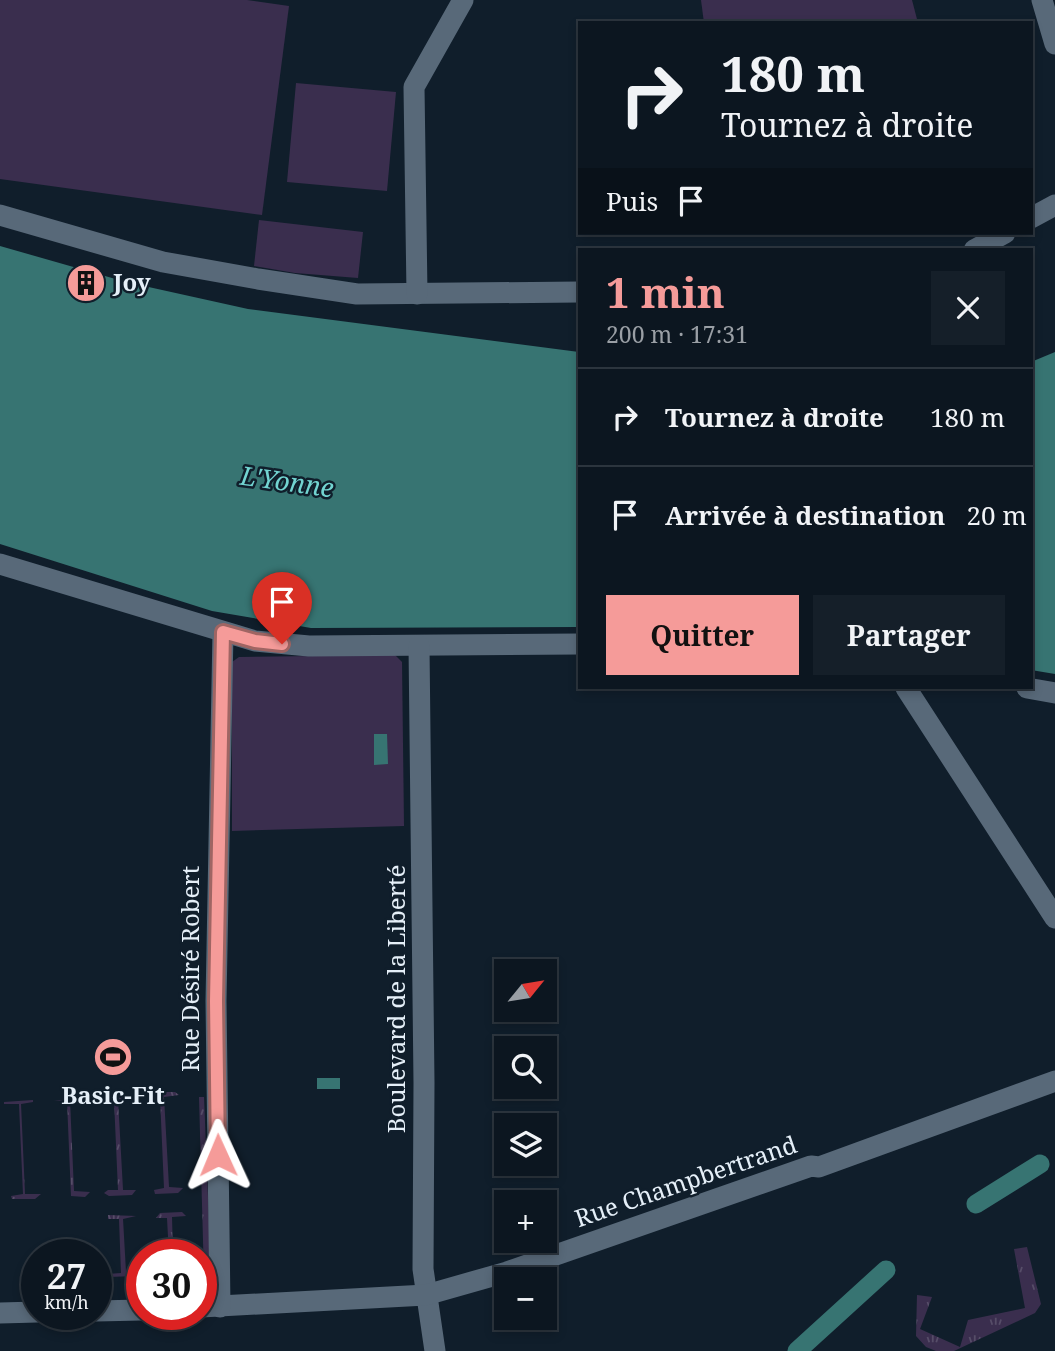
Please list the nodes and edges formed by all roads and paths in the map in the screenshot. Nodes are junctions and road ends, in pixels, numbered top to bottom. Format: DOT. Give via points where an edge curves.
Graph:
graph roads {
  1 [pos="463,0"];
  2 [pos="1042,0"];
  3 [pos="1055,44"];
  4 [pos="1055,205"];
  5 [pos="0,215"];
  6 [pos="1033,217"];
  7 [pos="1001,235"];
  8 [pos="978,248"];
  9 [pos="578,292"];
  10 [pos="417,294"];
  11 [pos="0,564"];
  12 [pos="223,632"];
  13 [pos="578,644"];
  14 [pos="419,646"];
  15 [pos="907,689"];
  16 [pos="1033,689"];
  17 [pos="1055,693"];
  18 [pos="1055,918"];
  19 [pos="1055,1081"];
  20 [pos="212,1239"];
  21 [pos="426,1295"];
  22 [pos="217,1307"];
  23 [pos="21,1312"];
  24 [pos="0,1313"];
  25 [pos="435,1351"];
  1 -- 10 [label="street" via="414,87"];
  2 -- 3 [label="street"];
  4 -- 6 [label="street"];
  5 -- 10 [label="street" via="163,262 357,294"];
  7 -- 8 [label="street"];
  9 -- 10 [label="street"];
  11 -- 12 [label="street"];
  12 -- 14 [label="street" via="255,641 309,646"];
  12 -- 20 [label="street, Rue Désiré Robert"];
  13 -- 14 [label="street"];
  14 -- 21 [label="street, Boulevard de la Liberté"];
  15 -- 18 [label="street"];
  16 -- 17 [label="street"];
  19 -- 21 [label="street, Rue Champbertrand" via="819,1167"];
  21 -- 22 [label="street, Rue Champbertrand"];
  21 -- 25 [label="street, Boulevard de la Liberté"];
  23 -- 24 [label="street"];
}
